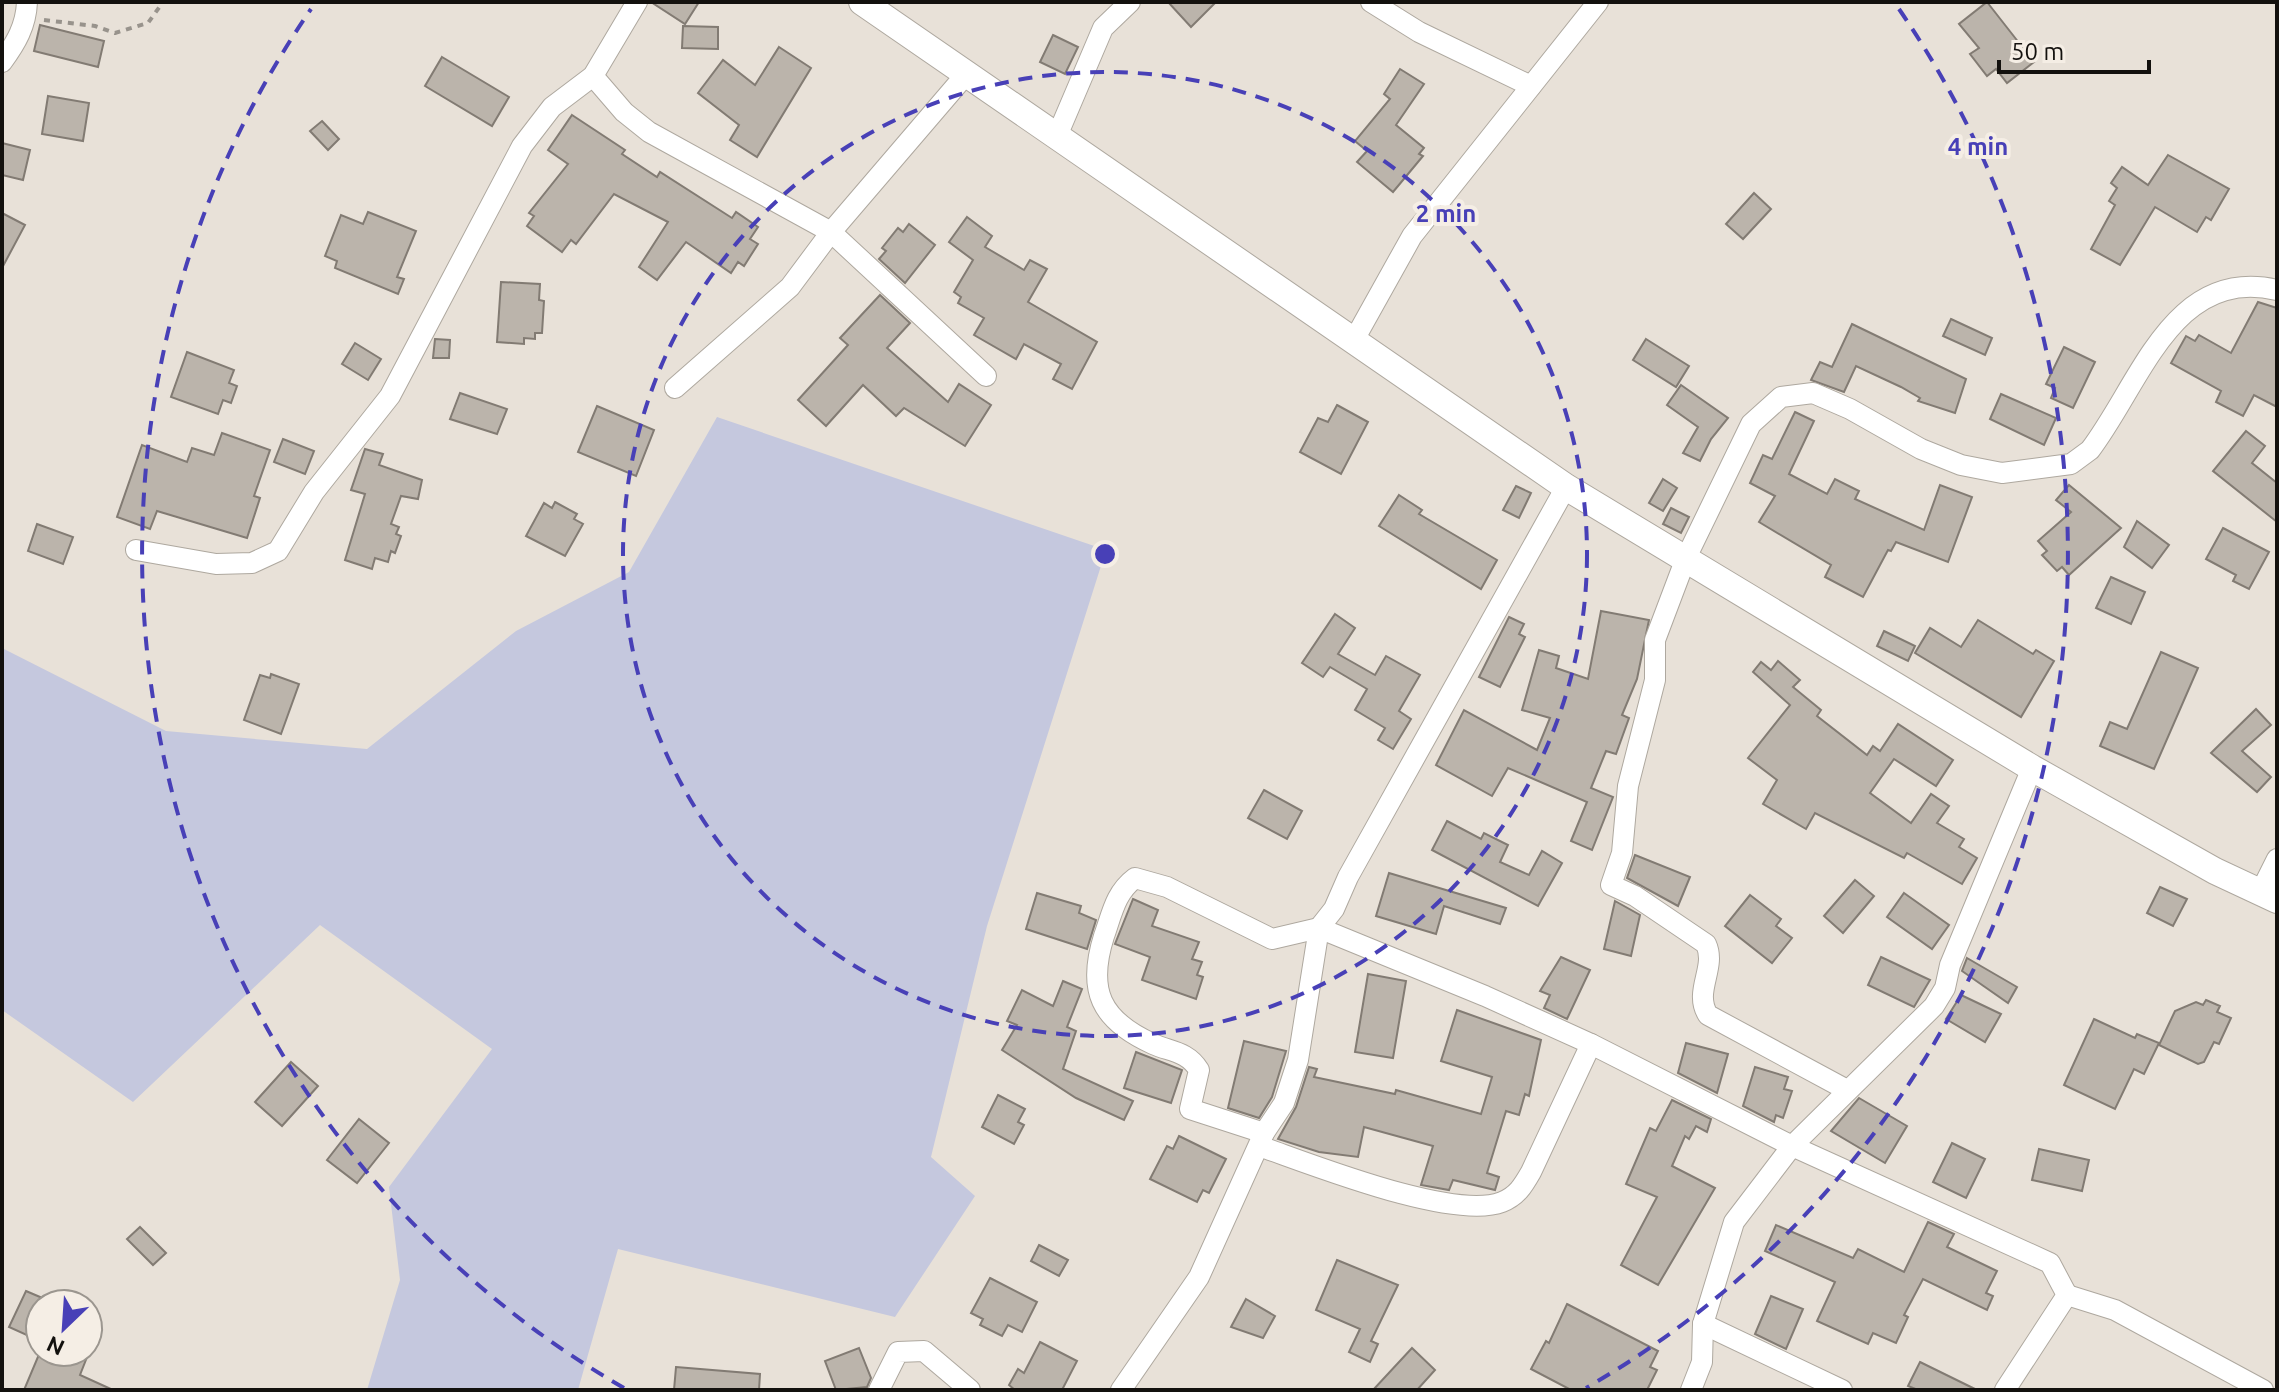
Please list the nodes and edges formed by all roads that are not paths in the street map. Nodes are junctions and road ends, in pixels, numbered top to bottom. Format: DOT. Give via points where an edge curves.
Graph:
graph roads {
  1 [pos="637,2"];
  2 [pos="862,2"];
  3 [pos="1130,2"];
  4 [pos="1371,2"];
  5 [pos="1598,2"];
  6 [pos="26,10"];
  7 [pos="2,62"];
  8 [pos="968,72"];
  9 [pos="593,76"];
  10 [pos="1531,86"];
  11 [pos="1057,136"];
  12 [pos="831,232"];
  13 [pos="2277,290"];
  14 [pos="1354,340"];
  15 [pos="986,376"];
  16 [pos="675,388"];
  17 [pos="1566,487"];
  18 [pos="136,550"];
  19 [pos="1686,558"];
  20 [pos="2032,768"];
  21 [pos="2277,859"];
  22 [pos="2268,896"];
  23 [pos="1319,928"];
  24 [pos="1591,1044"];
  25 [pos="1847,1090"];
  26 [pos="1261,1139"];
  27 [pos="1792,1146"];
  28 [pos="2067,1295"];
  29 [pos="1703,1324"];
  30 [pos="879,1390"];
  31 [pos="970,1390"];
  32 [pos="1121,1390"];
  33 [pos="1691,1390"];
  34 [pos="1842,1390"];
  35 [pos="2005,1390"];
  36 [pos="2263,1390"];
  1 -- 9 [label="street"];
  2 -- 8 [label="street"];
  3 -- 11 [label="street" via="1103,28"];
  4 -- 10 [label="street" via="1419,32"];
  5 -- 10 [label="street"];
  6 -- 7 [label="street" via="16,42"];
  8 -- 11 [label="street"];
  8 -- 12 [label="street"];
  9 -- 12 [label="street" via="649,132"];
  9 -- 18 [label="street" via="552,107 522,146 390,396 314,492 278,551 252,563 216,564"];
  10 -- 14 [label="street" via="1412,236"];
  11 -- 14 [label="street"];
  12 -- 15 [label="street"];
  12 -- 16 [label="street" via="790,287"];
  13 -- 19 [label="street" via="2234,286 2192,304 2169,327 2090,450 2071,464 2002,473 1961,465 1813,393 1781,397 1751,424"];
  14 -- 17 [label="street"];
  17 -- 19 [label="street"];
  17 -- 23 [label="street"];
  19 -- 20 [label="street"];
  19 -- 25 [label="street" via="1655,640 1655,680 1628,786 1622,853 1611,885 1706,944 1710,961 1701,1000 1708,1015"];
  20 -- 22 [label="street"];
  20 -- 25 [label="street" via="1945,988 1912,1031"];
  21 -- 22 [label="street"];
  23 -- 24 [label="street"];
  23 -- 26 [label="street" via="1298,1060 1284,1103"];
  23 -- 26 [label="street" via="1272,939 1167,887 1135,878 1117,896 1095,964 1100,1001 1125,1028 1194,1062 1199,1070 1190,1109"];
  24 -- 26 [label="street" via="1531,1172 1519,1192 1501,1202 1474,1208 1370,1184"];
  24 -- 27 [label="street"];
  25 -- 27 [label="street"];
  26 -- 32 [label="street" via="1199,1277"];
  27 -- 28 [label="street" via="2050,1263"];
  27 -- 29 [label="street" via="1734,1222"];
  28 -- 35 [label="street"];
  28 -- 36 [label="street" via="2115,1310"];
  29 -- 33 [label="street" via="1702,1362"];
  29 -- 34 [label="street"];
  30 -- 31 [label="street" via="898,1352 924,1351"];
}
